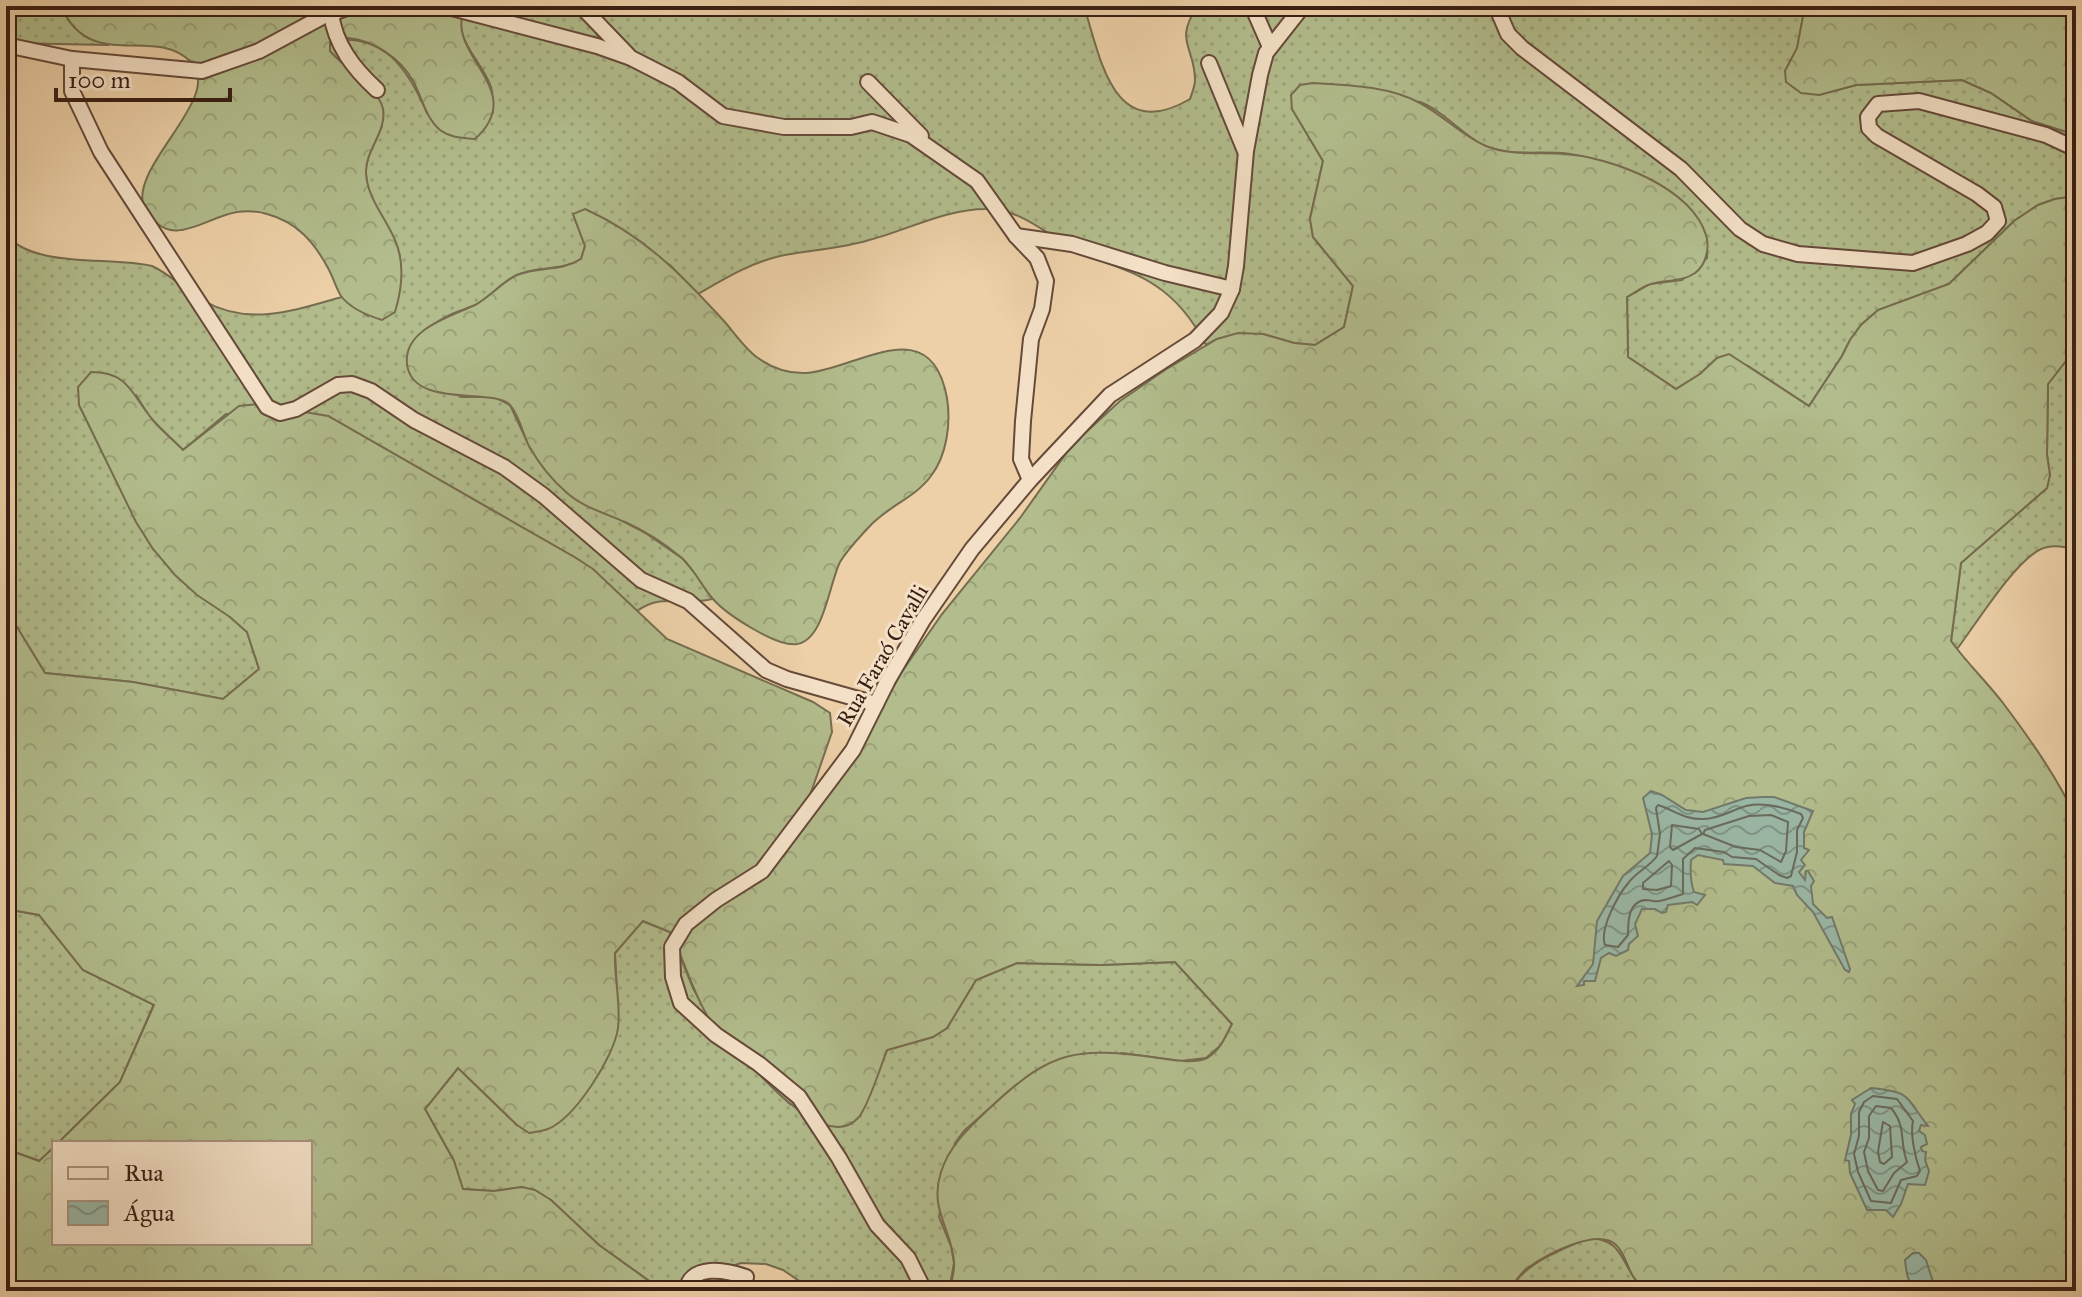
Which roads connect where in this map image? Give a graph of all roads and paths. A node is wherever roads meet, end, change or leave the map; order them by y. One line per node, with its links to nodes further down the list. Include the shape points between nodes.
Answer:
1 (352, 6): 7 (street)
2 (444, 6): 10 (street)
3 (581, 6): 10 (street)
4 (1252, 6): 9 (street)
5 (1303, 6): 9 (street, Rua Faraó Cavalli)
6 (1496, 6): 15 (street, via 1508,34 1522,48 1681,169 1740,229 1763,244 1798,254 1913,263 1967,244 1998,221 1994,207 1977,194 1877,136 1868,117 1878,104 1930,103 2046,135)
7 (331, 13): 11 (street, via 259,51 202,71); 14 (street, via 349,60)
8 (6, 45): 11 (street)
9 (1270, 47): 17 (street, Rua Faraó Cavalli)
10 (631, 58): 16 (street, via 678,82 723,116 784,127 872,122 911,135)
11 (72, 59): 21 (street, via 72,91 101,152 267,407 280,413 296,409 338,385 371,391 514,474 641,580 688,601 766,670)
12 (1209, 63): 17 (street)
13 (868, 82): 16 (street)
14 (377, 90)
15 (2076, 149)
16 (936, 151): 18 (street, via 977,181)
17 (1246, 151): 19 (street, Rua Faraó Cavalli)
18 (1016, 236): 19 (street, via 1072,244); 20 (street, via 1037,258 1046,281 1031,339 1024,407 1021,459)
19 (1232, 289): 20 (street, Rua Faraó Cavalli, via 1221,313 1195,340 1110,395)
20 (1030, 480): 21 (street, Rua Faraó Cavalli, via 972,549 923,620)
21 (876, 704): 24 (street, Rua Faraó Cavalli, via 853,750 762,871 686,924 672,947 673,977 681,1003 799,1097 877,1225 908,1258)
22 (746, 1277): 23 (street, via 698,1272)
23 (686, 1291)
24 (920, 1291)

